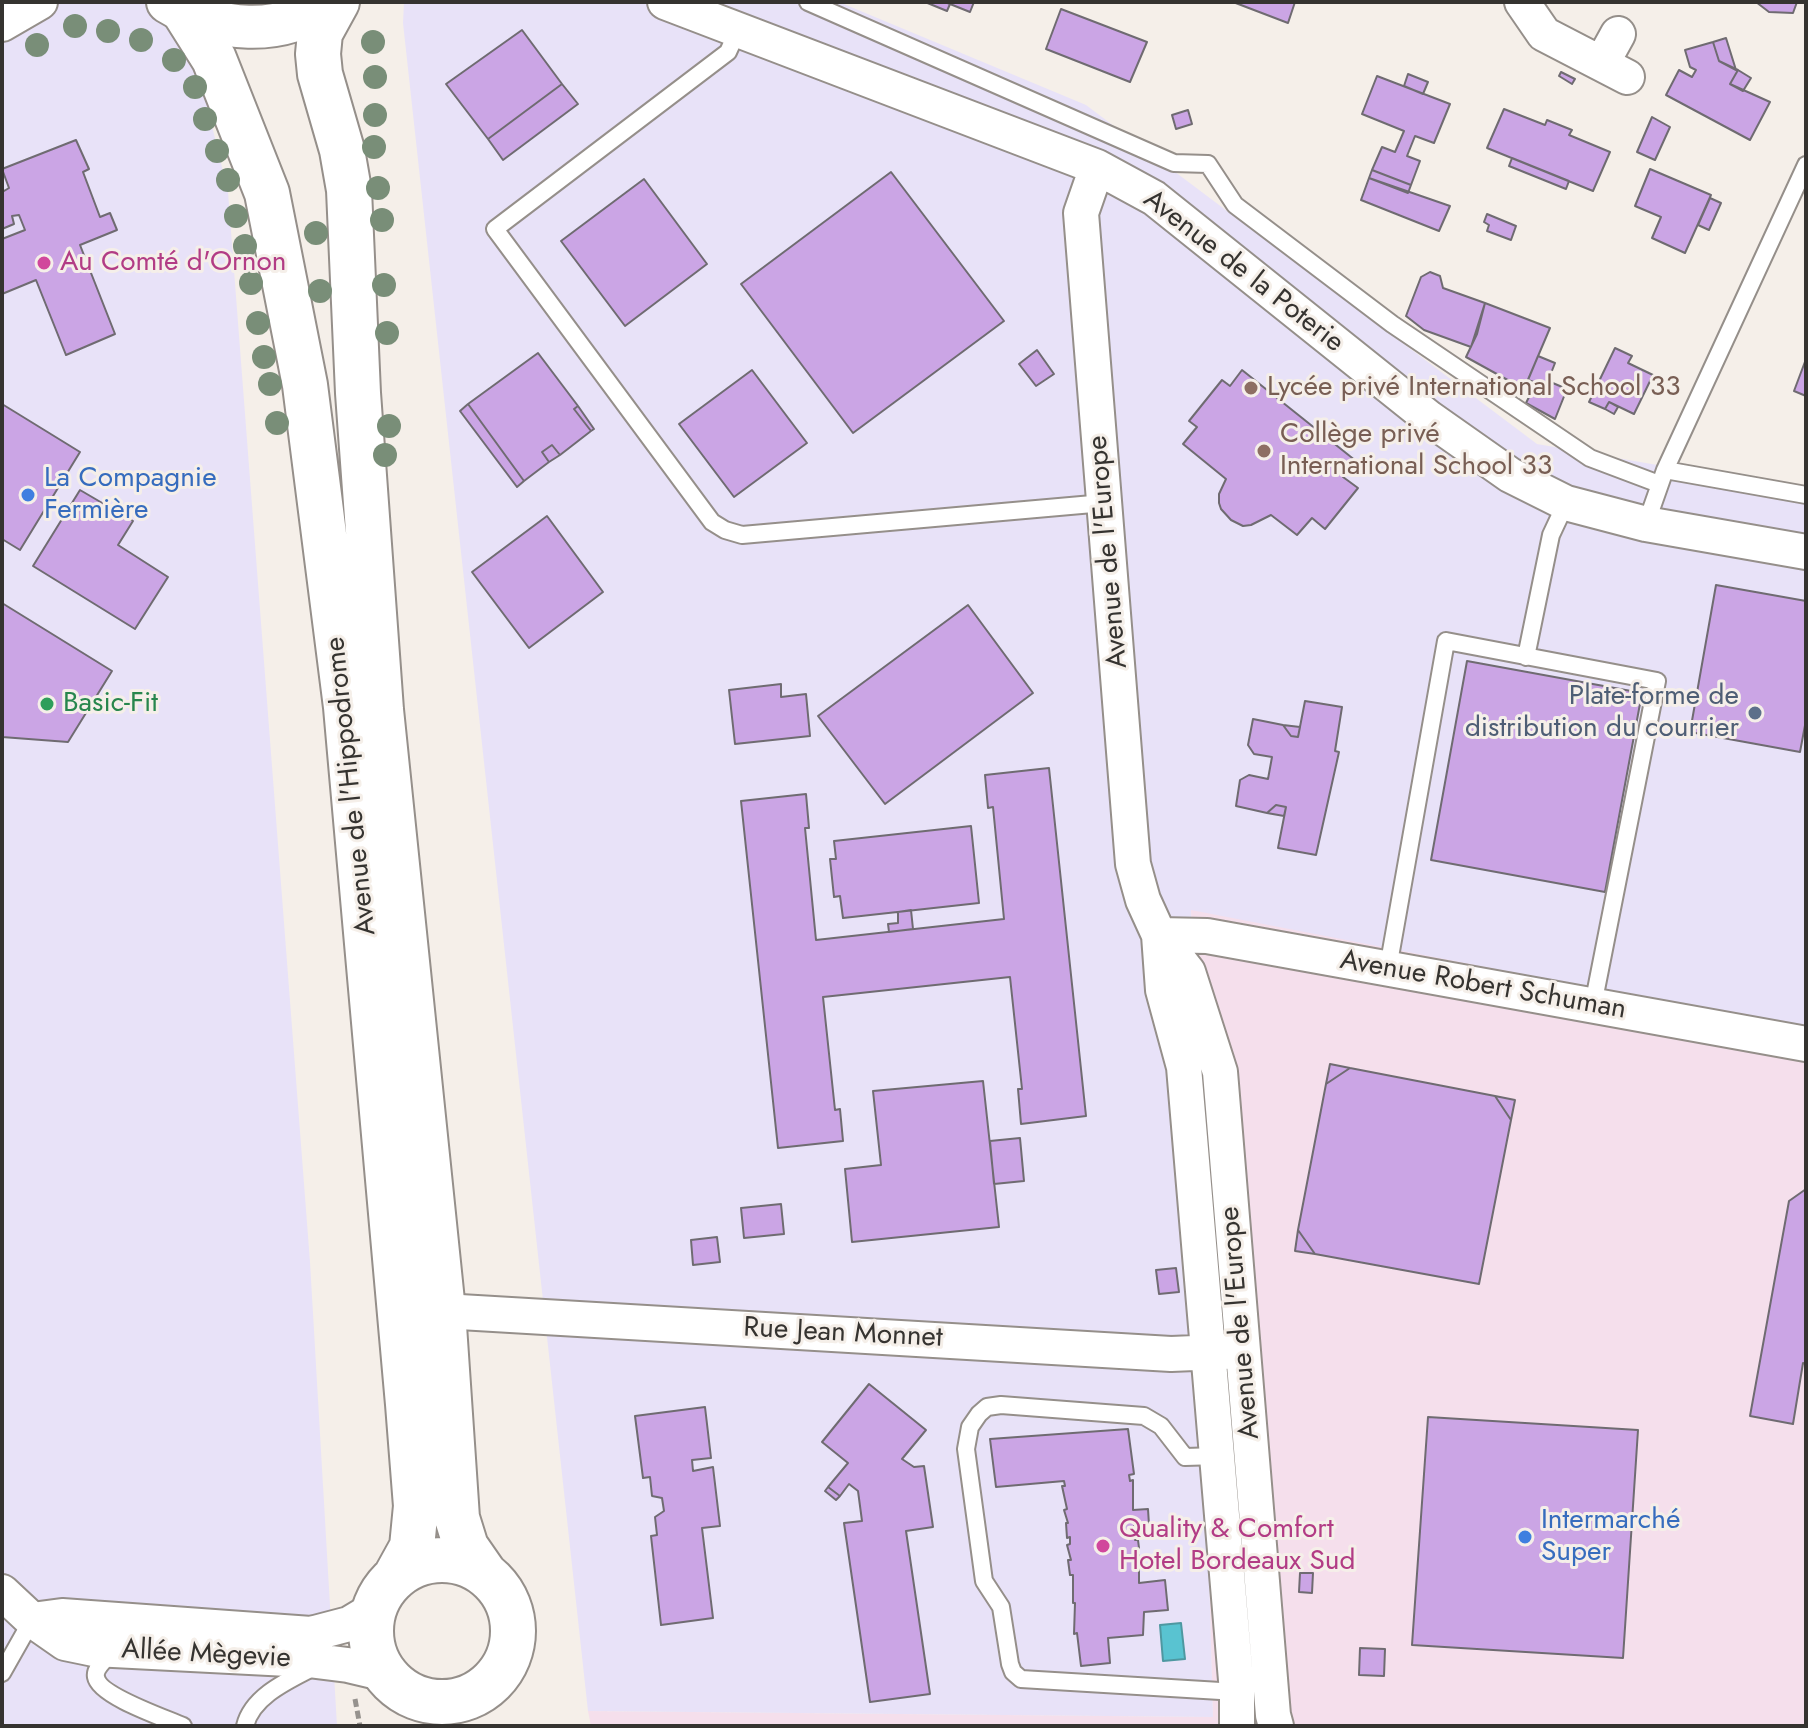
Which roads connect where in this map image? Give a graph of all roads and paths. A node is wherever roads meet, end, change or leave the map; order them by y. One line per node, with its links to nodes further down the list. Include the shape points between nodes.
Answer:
1 (40, 2): 8 (street)
2 (329, 2): 7 (street, via 295,20 239,27)
3 (337, 2): 24 (main road, Avenue de l'Hippodrome, via 320,33 318,54 349,190 381,710)
4 (665, 2): 9 (street, Avenue de la Poterie)
5 (808, 2): 13 (lane, via 1174,163 1208,164 1235,205 1392,324 1590,458)
6 (1522, 2): 10 (street, via 1544,34 1614,70)
7 (176, 7): 29 (main road, Avenue de l'Hippodrome, via 214,59 267,193 305,385 346,707 416,1506 412,1547)
8 (2, 24)
9 (738, 30): 12 (street, Avenue de la Poterie); 15 (lane, via 728,52 495,229 712,522 742,535)
10 (1618, 34)
11 (1806, 165): 13 (lane)
12 (1097, 167): 15 (street, Avenue de l'Europe, via 1081,213); 16 (street, Avenue de la Poterie, via 1154,198 1429,418 1510,475)
13 (1662, 477): 14 (lane); 17 (lane)
14 (1806, 495)
15 (1104, 503): 20 (street, Avenue de l'Europe, via 1133,864)
16 (1566, 503): 17 (street, Avenue de la Poterie); 19 (lane, via 1551,535)
17 (1646, 524): 18 (street, Avenue de la Poterie)
18 (1806, 552)
19 (1526, 657): 21 (lane, via 1446,641); 22 (lane, via 1657,681)
20 (1159, 935): 21 (street, Avenue Robert Schuman, via 1207,936); 25 (street, Avenue de l'Europe, via 1163,990 1184,1067)
21 (1388, 968): 22 (street, Avenue Robert Schuman)
22 (1593, 1005): 23 (street, Avenue Robert Schuman)
23 (1806, 1044)
24 (443, 1311): 25 (street, Rue Jean Monnet, via 1156,1353); 27 (main road, Avenue de l'Hippodrome, via 457,1518 466,1547)
25 (1226, 1352): 26 (street, Avenue de l'Europe); 41 (street, Avenue de l'Europe)
26 (1218, 1456): 35 (street, Avenue de l'Europe); 35 (lane, via 1185,1457 1161,1426 1144,1416 1001,1405 979,1414 966,1449 984,1581 1001,1607 1013,1672 1021,1679)
27 (484, 1573): 29 (main road, via 463,1563 416,1564); 34 (main road, via 508,1603 513,1622 510,1650)
28 (2, 1592): 30 (street, Allée Mègevie)
29 (385, 1592): 30 (street, Allée Mègevie, via 349,1624 311,1634 62,1616); 36 (main road, via 370,1628 372,1648)
30 (32, 1620): 31 (street, Allée Mègevie, via 65,1643); 33 (lane)
31 (114, 1650): 32 (street, Allée Mègevie); 37 (lane, via 96,1672 100,1686)
32 (325, 1662): 36 (street, Allée Mègevie, via 352,1665); 38 (lane, via 266,1695 247,1715)
33 (2, 1673)
34 (498, 1676): 36 (main road, via 480,1692 458,1701); 39 (main road)
35 (1237, 1692): 40 (street, Avenue de l'Europe)
36 (406, 1699)
37 (183, 1726)
38 (245, 1726)
39 (481, 1726)
40 (1237, 1726)
41 (1276, 1726)

